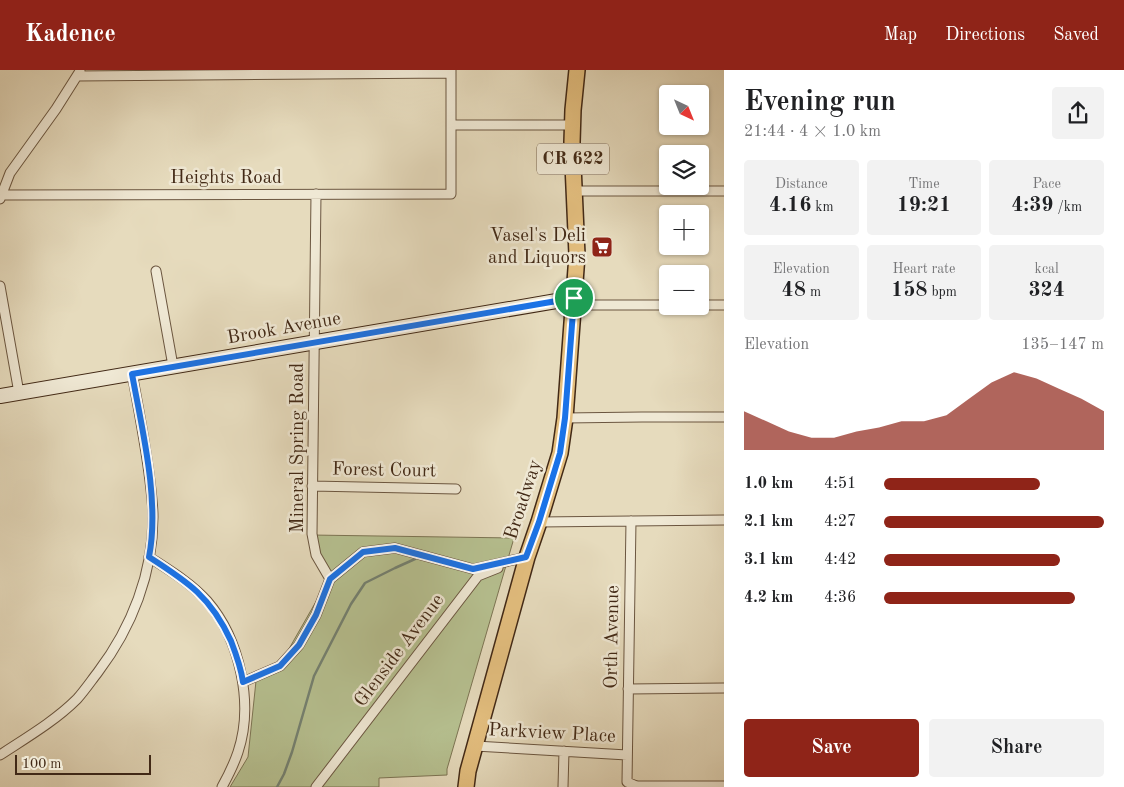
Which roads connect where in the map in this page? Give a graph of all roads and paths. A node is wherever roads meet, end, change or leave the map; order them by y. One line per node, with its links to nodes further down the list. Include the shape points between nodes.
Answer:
1 (577, 70): 5 (main road, CR 622)
2 (451, 72): 3 (street); 4 (street)
3 (78, 73): 9 (street, via 10,172)
4 (451, 125): 5 (street); 8 (street, Heights Road, via 451,194)
5 (573, 125): 6 (main road, CR 622)
6 (574, 191): 7 (street); 12 (main road, Broadway / CR 622)
7 (724, 191)
8 (316, 194): 9 (street, Heights Road); 16 (street, Mineral Spring Road)
9 (1, 197)
10 (156, 271): 17 (street)
11 (0, 286): 19 (street)
12 (574, 302): 13 (street); 16 (main road, Brook Avenue); 22 (main road, Broadway / CR 622)
13 (659, 305)
14 (709, 305): 15 (street)
15 (724, 305)
16 (314, 342): 17 (main road, Brook Avenue); 23 (street, Mineral Spring Road)
17 (173, 366): 18 (main road, Brook Avenue)
18 (132, 374): 19 (main road, Brook Avenue); 28 (street, via 149,469 153,516)
19 (20, 392): 20 (main road, Brook Avenue)
20 (0, 396)
21 (724, 417): 22 (street)
22 (565, 418): 27 (main road, Broadway / CR 622, via 560,453)
23 (312, 486): 24 (street, Forest Court); 30 (street, Mineral Spring Road, via 312,534 316,555)
24 (456, 489)
25 (724, 520): 26 (street)
26 (631, 521): 27 (street); 33 (street, Orth Avenue)
27 (539, 522): 29 (main road, Broadway / CR 622)
28 (149, 557): 31 (street, via 183,579 217,614 234,648); 36 (street, via 130,621 94,677 67,708)
29 (526, 557): 30 (street, via 473,569 395,548 363,552); 34 (main road, Broadway / CR 622); 40 (street, Glenside Avenue, via 478,576)
30 (330, 579): 31 (street, via 316,615 299,645 280,666)
31 (243, 682): 39 (street, via 245,720 242,736)
32 (724, 688): 33 (street)
33 (628, 689): 37 (street, Orth Avenue)
34 (475, 746): 35 (street, Parkview Place); 41 (main road, Broadway / CR 622)
35 (564, 751): 37 (street, Parkview Place); 42 (street)
36 (0, 755)
37 (627, 755): 38 (street, Orth Avenue, via 626,779 634,785)
38 (724, 786)
39 (222, 787)
40 (316, 787)
41 (466, 787)
42 (563, 787)

